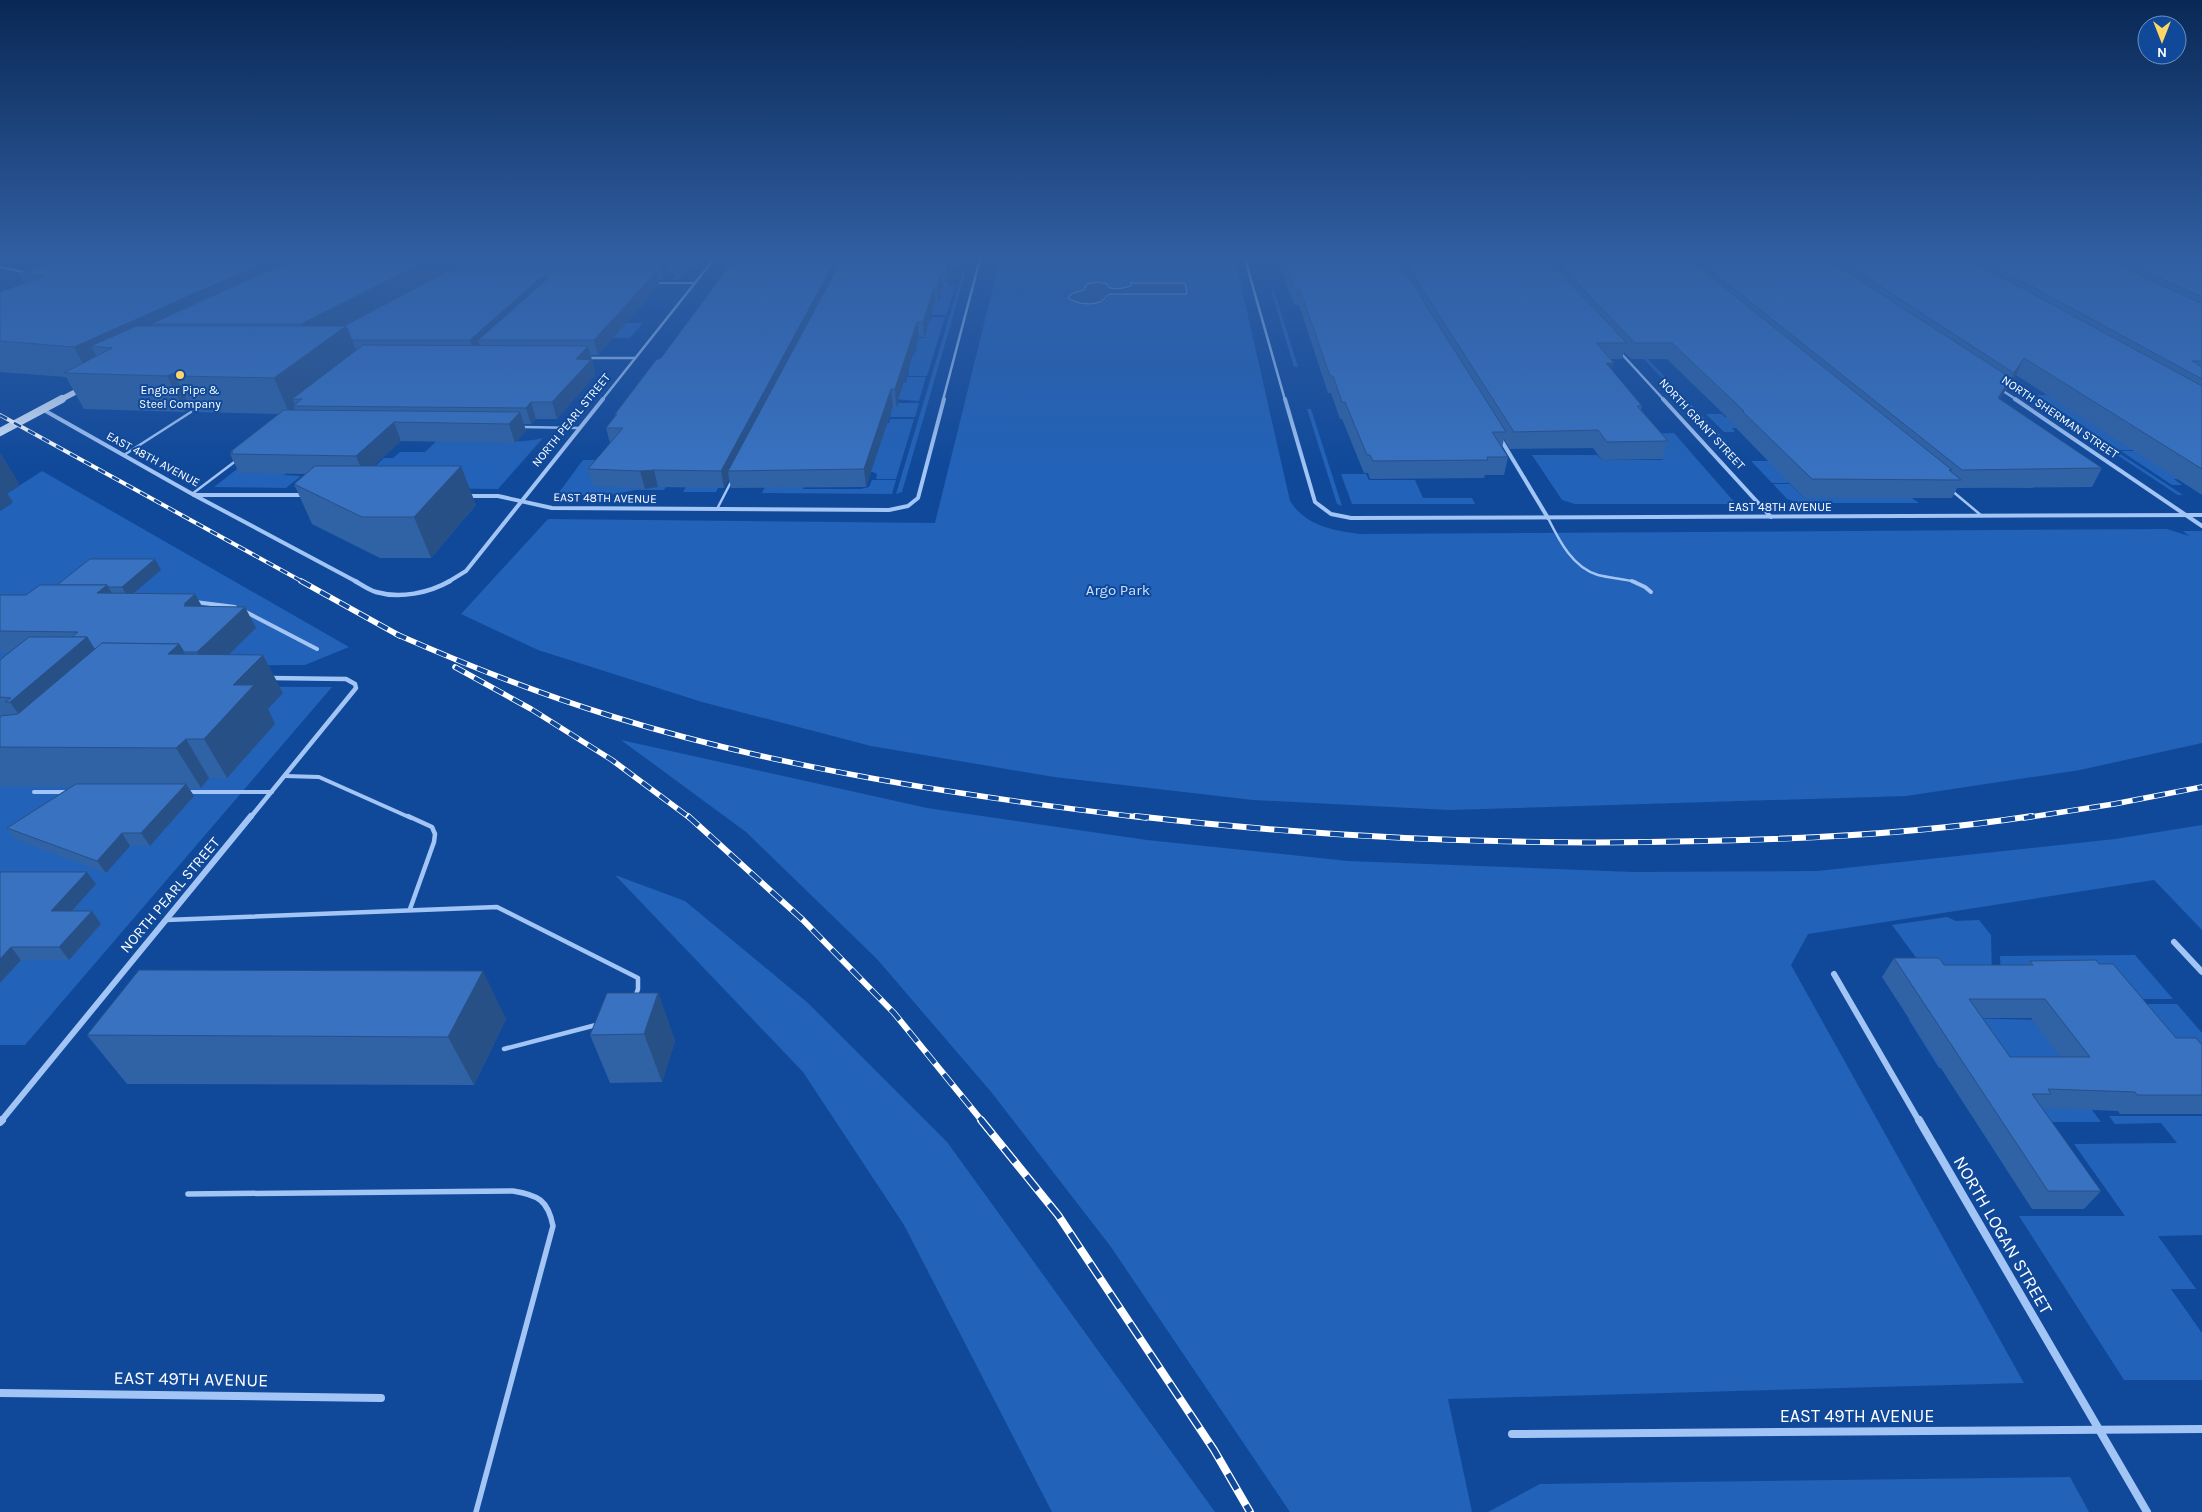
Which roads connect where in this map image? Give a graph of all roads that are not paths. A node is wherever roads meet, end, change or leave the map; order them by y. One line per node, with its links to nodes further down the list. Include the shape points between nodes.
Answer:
1 (657, 330): 6 (street, NORTH PEARL STREET)
2 (962, 330): 23 (street, EAST 48TH AVENUE, via 918,498 908,506 889,510)
3 (1265, 330): 28 (street, EAST 48TH AVENUE, via 1314,503 1326,512 1358,519)
4 (1614, 345): 27 (street, NORTH GRANT STREET)
5 (584, 358): 6 (street)
6 (635, 358): 12 (street, NORTH PEARL STREET)
7 (93, 384): 9 (main road)
8 (1996, 386): 24 (street, NORTH SHERMAN STREET)
9 (42, 409): 13 (main road); 15 (street, EAST 48TH AVENUE)
10 (191, 412): 15 (lane)
11 (516, 427): 12 (lane)
12 (579, 428): 22 (street, NORTH PEARL STREET)
13 (0, 432)
14 (1499, 436): 28 (street)
15 (124, 455): 19 (street, EAST 48TH AVENUE)
16 (237, 460): 19 (lane)
17 (735, 474): 23 (lane)
18 (1945, 485): 26 (lane)
19 (193, 494): 20 (street, EAST 48TH AVENUE); 22 (street, NORTH PEARL STREET, via 375,592 389,595 424,592 456,579)
20 (312, 495)
21 (459, 496): 22 (street, EAST 48TH AVENUE, via 498,496)
22 (520, 501): 23 (street, EAST 48TH AVENUE, via 552,508)
23 (717, 509)
24 (2186, 515): 25 (street, EAST 48TH AVENUE); 26 (street, EAST 48TH AVENUE); 29 (street, NORTH SHERMAN STREET)
25 (2202, 515)
26 (1982, 516): 27 (street, EAST 48TH AVENUE)
27 (1771, 517): 28 (street, EAST 48TH AVENUE)
28 (1548, 518): 30 (lane, via 1576,562 1590,572 1635,582)
29 (2202, 526)
30 (1651, 592)
31 (188, 602): 32 (lane)
32 (237, 608)
33 (245, 612): 34 (lane)
34 (317, 649)
35 (260, 678): 36 (street, NORTH PEARL STREET, via 346,679 355,684 354,693)
36 (285, 776): 40 (street, NORTH PEARL STREET); 41 (lane, via 320,777 432,827 436,834 434,842)
37 (34, 792): 38 (lane)
38 (74, 792)
39 (183, 792): 40 (lane)
40 (272, 792): 42 (street, NORTH PEARL STREET)
41 (410, 909): 42 (lane); 46 (lane, via 497,907 638,978)
42 (166, 920): 49 (street, NORTH PEARL STREET)
43 (2174, 942): 44 (street)
44 (2202, 972)
45 (1834, 974): 54 (street, NORTH LOGAN STREET)
46 (633, 1000)
47 (600, 1024): 48 (lane)
48 (504, 1049)
49 (0, 1122)
50 (188, 1194): 56 (lane, via 512,1191 529,1193 543,1200 551,1211 553,1226)
51 (0, 1393): 52 (street, EAST 49TH AVENUE)
52 (381, 1398)
53 (2202, 1429): 54 (street, EAST 49TH AVENUE)
54 (2099, 1430): 55 (street, EAST 49TH AVENUE); 57 (street, NORTH LOGAN STREET)
55 (1512, 1434)
56 (476, 1512)
57 (2147, 1512)

